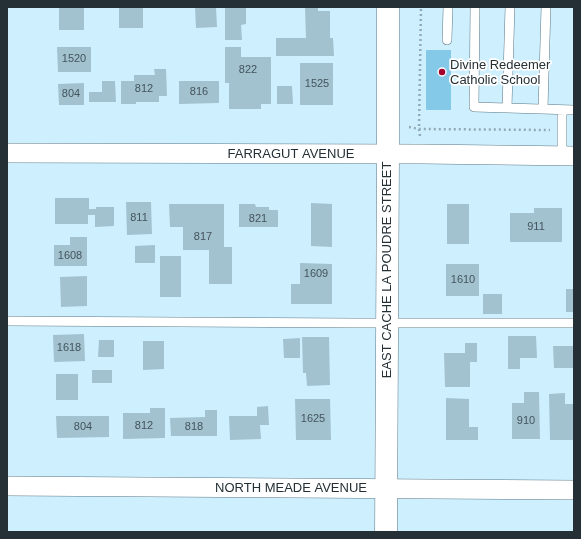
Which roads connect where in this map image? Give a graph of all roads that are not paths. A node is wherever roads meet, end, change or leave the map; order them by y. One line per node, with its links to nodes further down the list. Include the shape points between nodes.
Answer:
1 (388, 7): 12 (street, EAST CACHE LA POUDRE STREET)
2 (448, 7): 6 (lane)
3 (475, 7): 7 (lane, via 474,107)
4 (510, 7): 7 (lane)
5 (546, 7): 8 (lane)
6 (447, 40)
7 (507, 108): 8 (lane)
8 (543, 109): 9 (lane)
9 (562, 110): 10 (lane); 13 (lane, via 562,130)
10 (574, 110)
11 (7, 153): 12 (street, FARRAGUT AVENUE)
12 (388, 154): 13 (street, FARRAGUT AVENUE); 15 (street, EAST CACHE LA POUDRE STREET)
13 (568, 156)
14 (7, 321): 15 (lane)
15 (387, 323): 16 (lane); 18 (street, EAST CACHE LA POUDRE STREET)
16 (574, 323)
17 (7, 486): 18 (street, NORTH MEADE AVENUE)
18 (386, 488): 19 (street, NORTH MEADE AVENUE); 20 (street, EAST CACHE LA POUDRE STREET)
19 (574, 490)
20 (386, 532)

